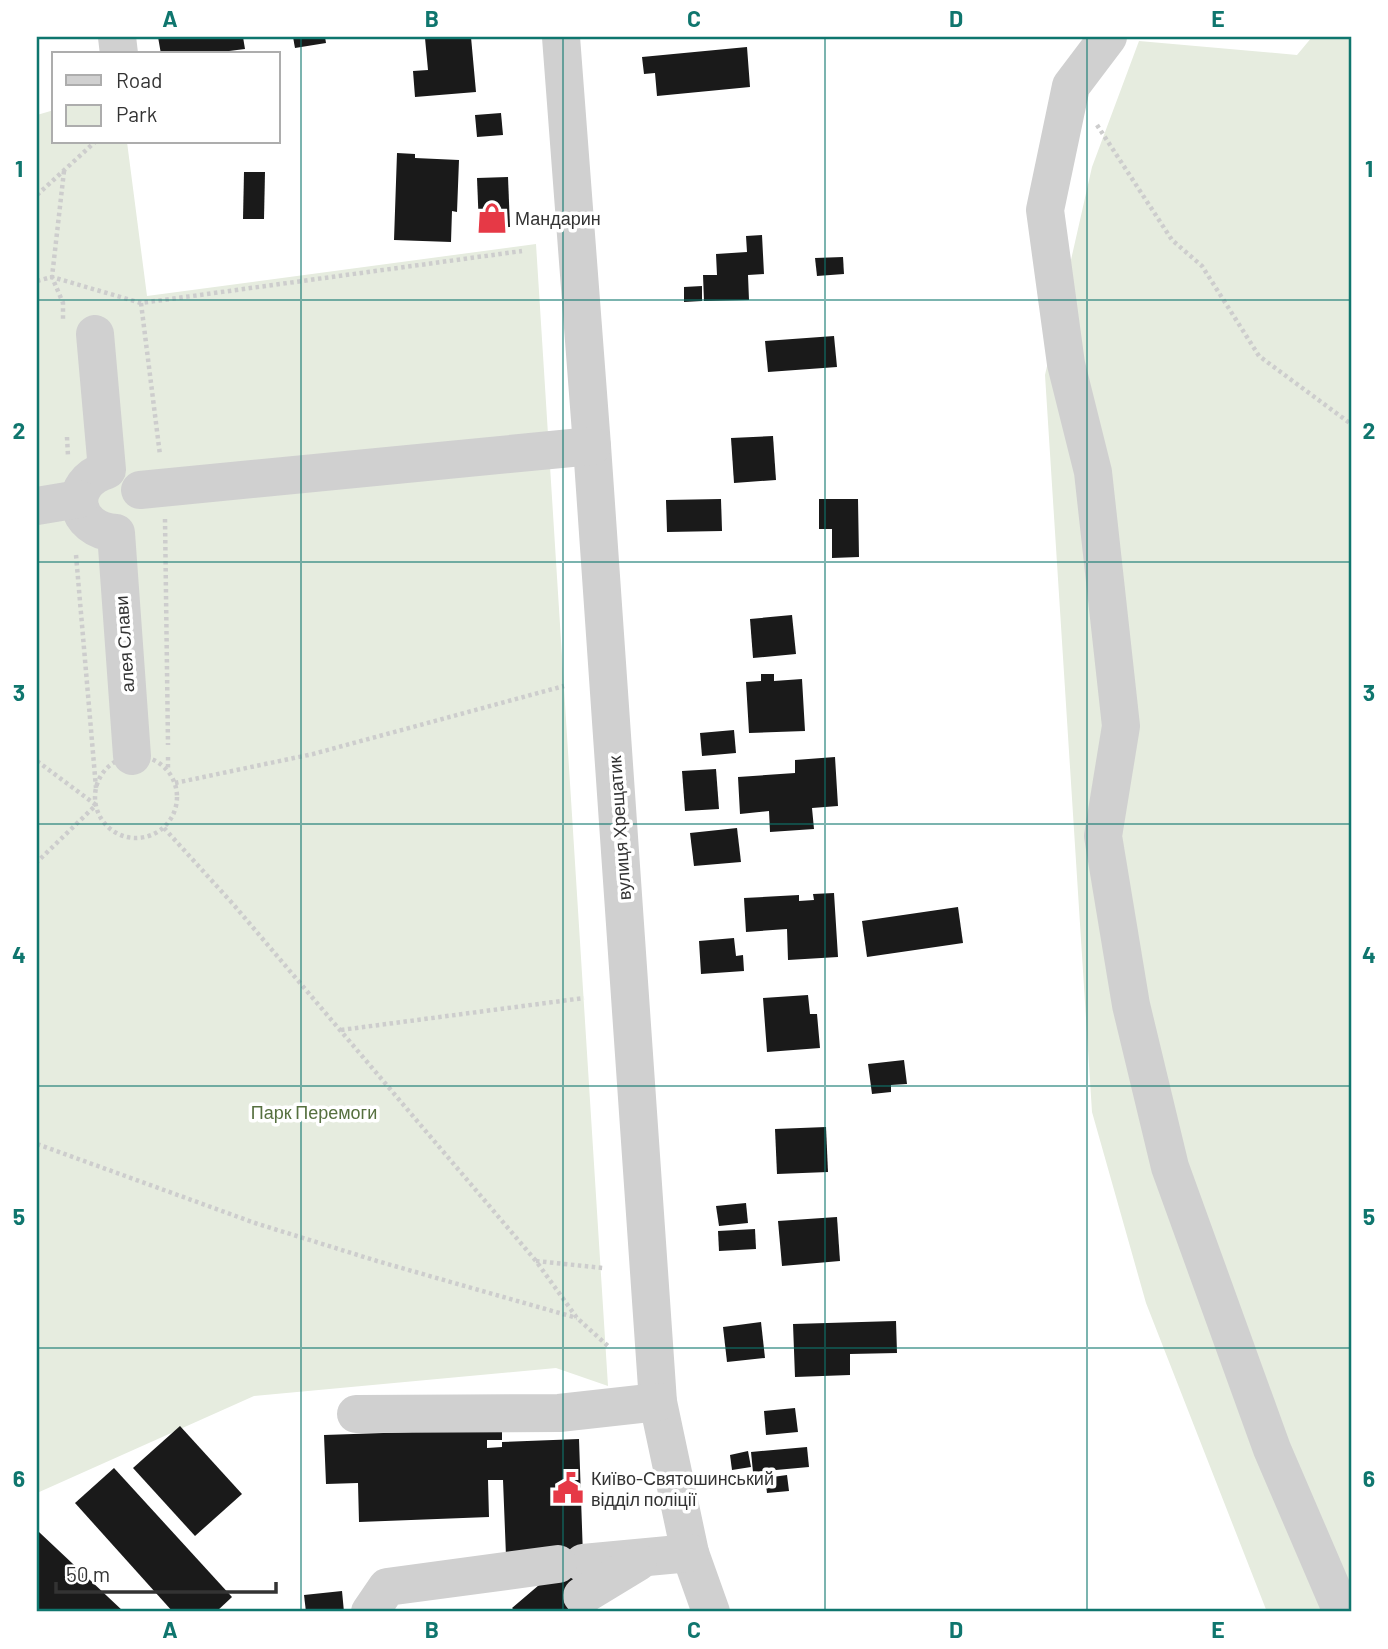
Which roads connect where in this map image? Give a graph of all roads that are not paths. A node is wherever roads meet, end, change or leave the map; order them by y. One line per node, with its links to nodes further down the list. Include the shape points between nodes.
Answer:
1 (561, 37): 4 (street, вулиця Хрещатик)
2 (1108, 37): 16 (street, via 1071,86 1045,210 1066,364 1093,472 1121,726 1103,836 1131,1005 1170,1167 1272,1449)
3 (95, 334): 5 (street)
4 (593, 446): 6 (street); 11 (street, вулиця Хрещатик)
5 (107, 470): 6 (street, via 121,471); 7 (street, via 88,480)
6 (152, 489): 9 (street, via 139,517)
7 (79, 499): 8 (street); 9 (street, via 80,510 92,527)
8 (37, 506)
9 (116, 533): 10 (street, алея Слави)
10 (132, 756)
11 (658, 1402): 12 (street, via 559,1413); 13 (street, вулиця Хрещатик)
12 (356, 1414)
13 (691, 1553): 14 (street, via 574,1575 387,1587); 15 (street, вулиця Хрещатик)
14 (370, 1612)
15 (711, 1612)
16 (1342, 1612)

